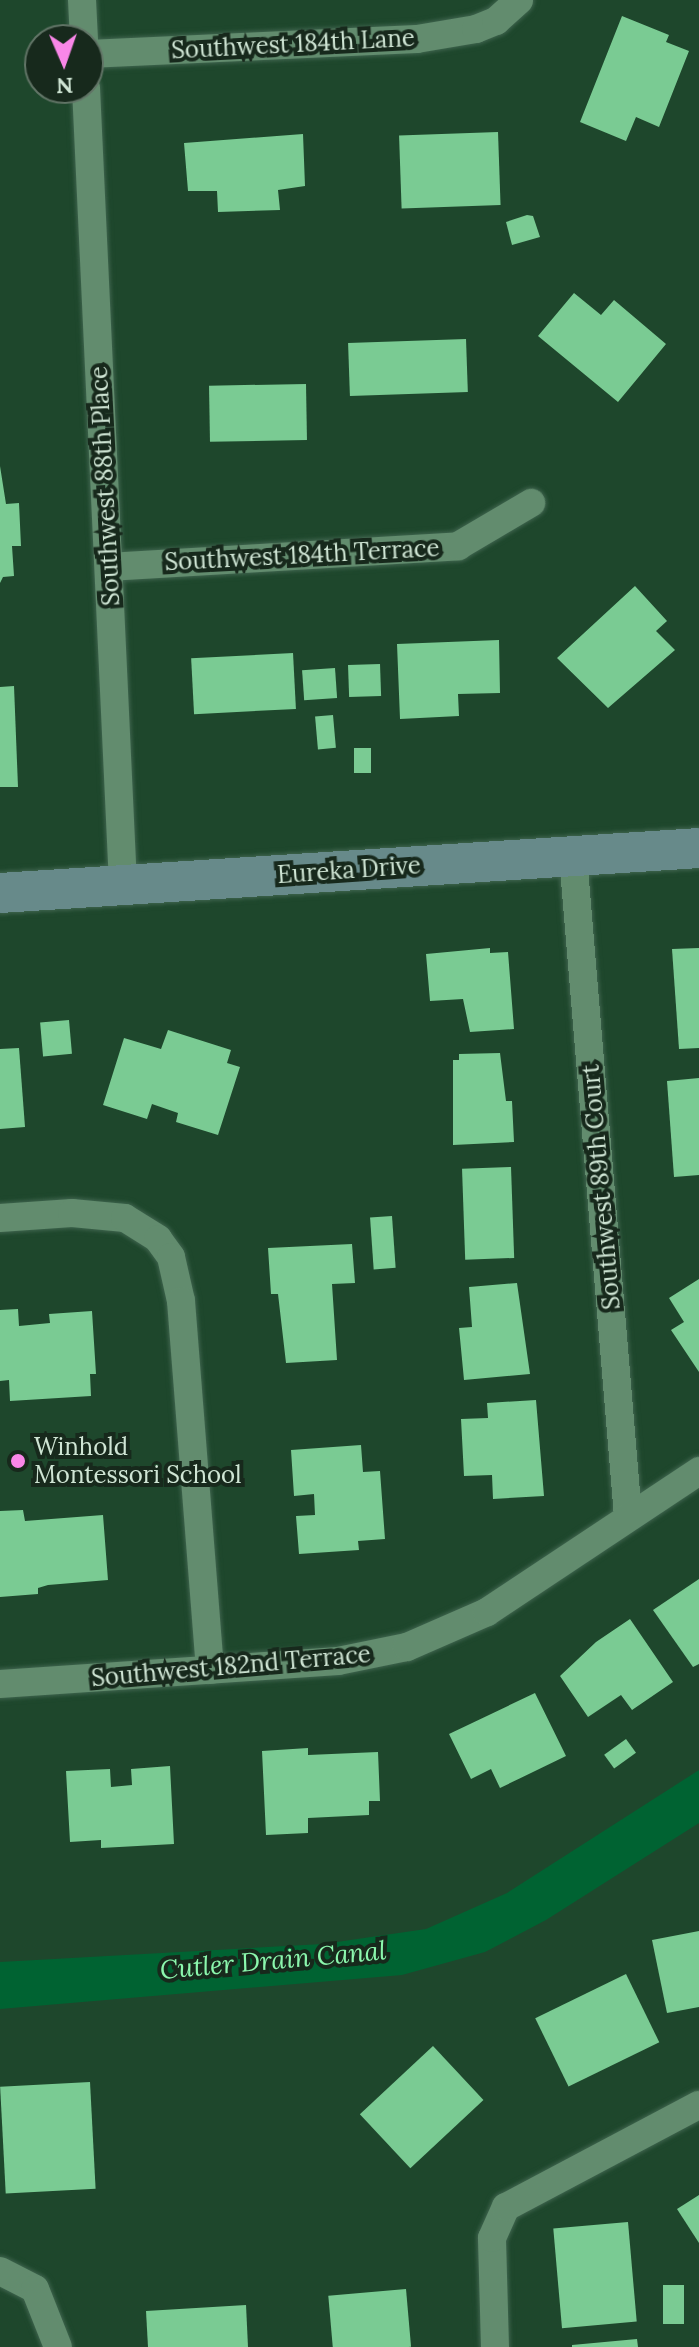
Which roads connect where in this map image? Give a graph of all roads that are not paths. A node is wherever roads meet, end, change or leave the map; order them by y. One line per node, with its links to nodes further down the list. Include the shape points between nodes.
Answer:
1 (82, 0): 3 (street)
2 (519, 0): 4 (street, Southwest 184th Lane, via 496,21 417,39)
3 (83, 24)
4 (104, 53)
5 (87, 104): 7 (street, Southwest 88th Place)
6 (531, 503): 7 (street, Southwest 184th Terrace, via 458,546)
7 (109, 567): 10 (street, Southwest 88th Place)
8 (699, 848): 9 (main road, Eureka Drive)
9 (573, 856): 10 (main road, Eureka Drive); 14 (street, Southwest 89th Court)
10 (123, 885): 11 (main road, Eureka Drive)
11 (0, 893)
12 (0, 1218): 15 (street, via 101,1214 141,1226 171,1257 178,1280)
13 (699, 1471): 14 (street, Southwest 182nd Terrace)
14 (628, 1517): 15 (street, Southwest 182nd Terrace, via 487,1612 444,1634 374,1656)
15 (210, 1670): 16 (street, Southwest 182nd Terrace)
16 (0, 1684)
17 (699, 2105): 20 (street, via 506,2207 492,2238)
18 (0, 2271): 19 (street, via 35,2289)
19 (58, 2347)
20 (495, 2347)

